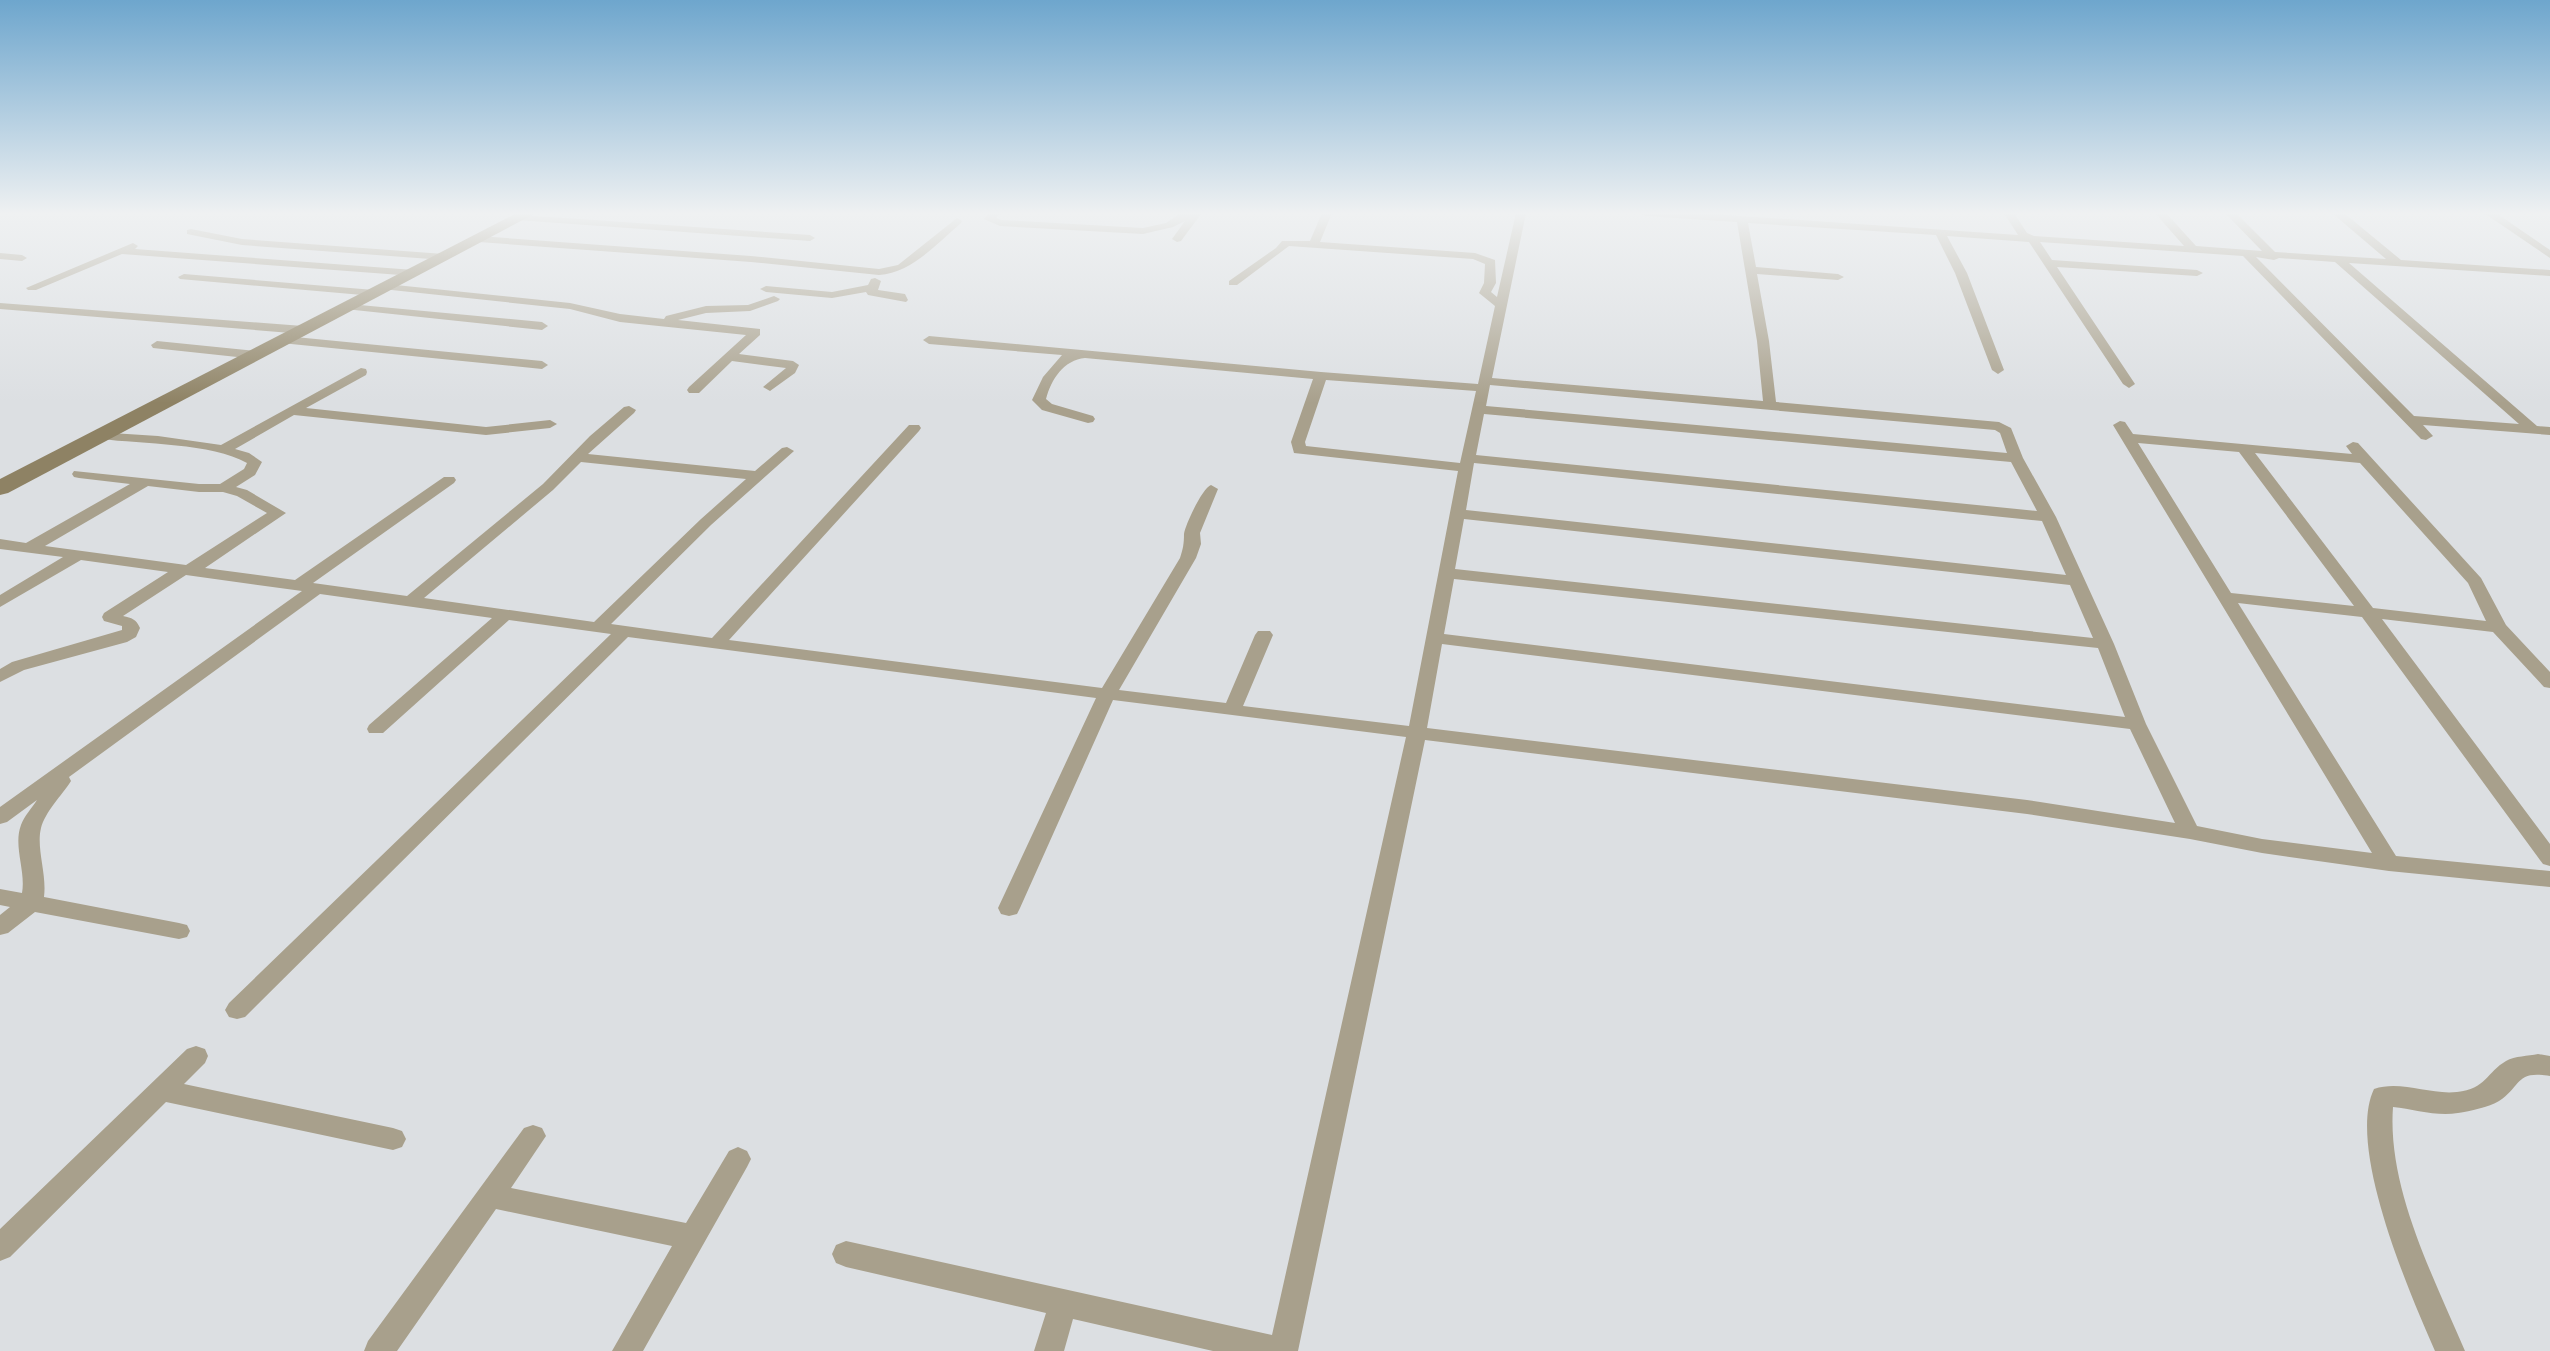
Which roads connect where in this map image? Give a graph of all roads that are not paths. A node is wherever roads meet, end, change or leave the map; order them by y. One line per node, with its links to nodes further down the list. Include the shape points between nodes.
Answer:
1 (61, 276): 17 (street)
2 (408, 276): 20 (main road)
3 (783, 276): 19 (street)
4 (877, 276): 18 (street)
5 (1243, 276): 16 (street)
6 (1489, 276): 23 (street, via 1485,295)
7 (1506, 276): 23 (street)
8 (1751, 276): 44 (street)
9 (1826, 276): 15 (street)
10 (1962, 276): 37 (street)
11 (2057, 276): 40 (street)
12 (2269, 276): 49 (street)
13 (2357, 276): 52 (street)
14 (184, 277): 20 (street)
15 (1838, 277)
16 (1233, 283)
17 (32, 288)
18 (872, 288): 19 (street, via 832,295); 22 (street, via 872,292 901,296)
19 (766, 289): 26 (street)
20 (380, 290): 25 (main road); 27 (street, via 570,306)
21 (774, 299): 26 (street)
22 (902, 300)
23 (1500, 304): 41 (street)
24 (0, 306): 29 (street)
25 (349, 306): 28 (street); 29 (main road)
26 (742, 309): 27 (street, via 706,310)
27 (660, 323): 35 (street, via 756,332)
28 (542, 326)
29 (303, 330): 30 (main road)
30 (284, 340): 33 (main road); 36 (street)
31 (929, 340): 34 (street)
32 (157, 345): 33 (street)
33 (256, 354): 54 (main road)
34 (1085, 354): 39 (street); 48 (street, via 1065,358 1040,400 1047,407)
35 (730, 357): 42 (street, via 793,365); 43 (street)
36 (543, 365)
37 (1998, 370)
38 (361, 372): 47 (street)
39 (1321, 376): 41 (street); 63 (street, via 1298,442 1299,450)
40 (2129, 384)
41 (1485, 385): 44 (street); 45 (street)
42 (770, 387)
43 (694, 390)
44 (1770, 405): 61 (street, via 2000,426 2006,431)
45 (1479, 409): 61 (street); 63 (street)
46 (629, 410): 60 (street)
47 (292, 411): 50 (street, via 486,431); 58 (street)
48 (1088, 419)
49 (2410, 420): 52 (street); 55 (street)
50 (550, 424)
51 (914, 428): 91 (street)
52 (2532, 429): 53 (street)
53 (2550, 431)
54 (101, 435): 58 (street); 68 (main road)
55 (2426, 436)
56 (2353, 446): 62 (street)
57 (2244, 449): 62 (street); 81 (street, via 2124,432); 84 (street)
58 (223, 450): 69 (street, via 245,455 255,462 249,472)
59 (787, 451): 65 (street)
60 (577, 458): 65 (street); 82 (street, via 548,487)
61 (2016, 458): 72 (street)
62 (2365, 459): 87 (street, via 2475,581)
63 (1467, 463): 71 (street); 72 (street)
64 (79, 474): 67 (street)
65 (759, 476): 86 (street)
66 (449, 480): 79 (street)
67 (145, 482): 69 (street); 74 (street)
68 (0, 488)
69 (222, 488): 76 (street, via 242,493 278,513)
70 (1211, 489): 95 (street, via 1192,533 1188,558)
71 (1458, 514): 77 (street); 78 (street)
72 (2048, 517): 78 (street)
73 (0, 544): 74 (street)
74 (29, 548): 75 (street)
75 (78, 555): 76 (street); 83 (street)
76 (187, 570): 79 (street); 93 (street, via 110,617 129,623 130,633 122,638 18,666)
77 (1446, 573): 90 (street); 92 (street)
78 (2076, 581): 92 (street)
79 (298, 586): 80 (street)
80 (317, 588): 82 (street); 100 (street)
81 (2224, 597): 84 (street); 104 (street)
82 (411, 601): 85 (street)
83 (0, 602)
84 (2367, 611): 87 (street); 103 (street)
85 (506, 614): 86 (street); 98 (street)
86 (598, 627): 88 (street)
87 (2498, 627): 94 (street)
88 (625, 630): 91 (street); 111 (street)
89 (1263, 635): 96 (street)
90 (1433, 638): 97 (street); 99 (street)
91 (716, 644): 95 (street)
92 (2105, 644): 97 (street)
93 (0, 677)
94 (2550, 683)
95 (1107, 694): 96 (street); 108 (street)
96 (1232, 710): 99 (street)
97 (2137, 724): 102 (street)
98 (375, 729)
99 (1417, 732): 102 (street, via 2027,807); 127 (street)
100 (88, 754): 101 (street); 107 (street, via 61,780 31,824 35,883)
101 (0, 817)
102 (2190, 832): 104 (street)
103 (2550, 859)
104 (2389, 863): 105 (street)
105 (2550, 879)
106 (0, 897): 107 (street)
107 (32, 902): 109 (street); 110 (street)
108 (1010, 908)
109 (0, 927)
110 (179, 931)
111 (237, 1011)
112 (196, 1056): 114 (street)
113 (2550, 1066): 128 (street, via 2514,1069 2490,1093 2457,1103 2394,1096 2383,1098 2379,1105 2383,1157 2395,1210 2427,1301)
114 (161, 1090): 116 (street); 120 (street)
115 (533, 1136): 118 (street)
116 (393, 1139)
117 (738, 1159): 119 (street)
118 (490, 1196): 119 (street); 123 (street)
119 (692, 1237): 124 (street)
120 (0, 1248)
121 (846, 1254): 122 (street)
122 (1064, 1302): 125 (street); 126 (street)
123 (379, 1351)
124 (627, 1351)
125 (1049, 1351)
126 (1278, 1351)
127 (1283, 1351)
128 (2450, 1351)

